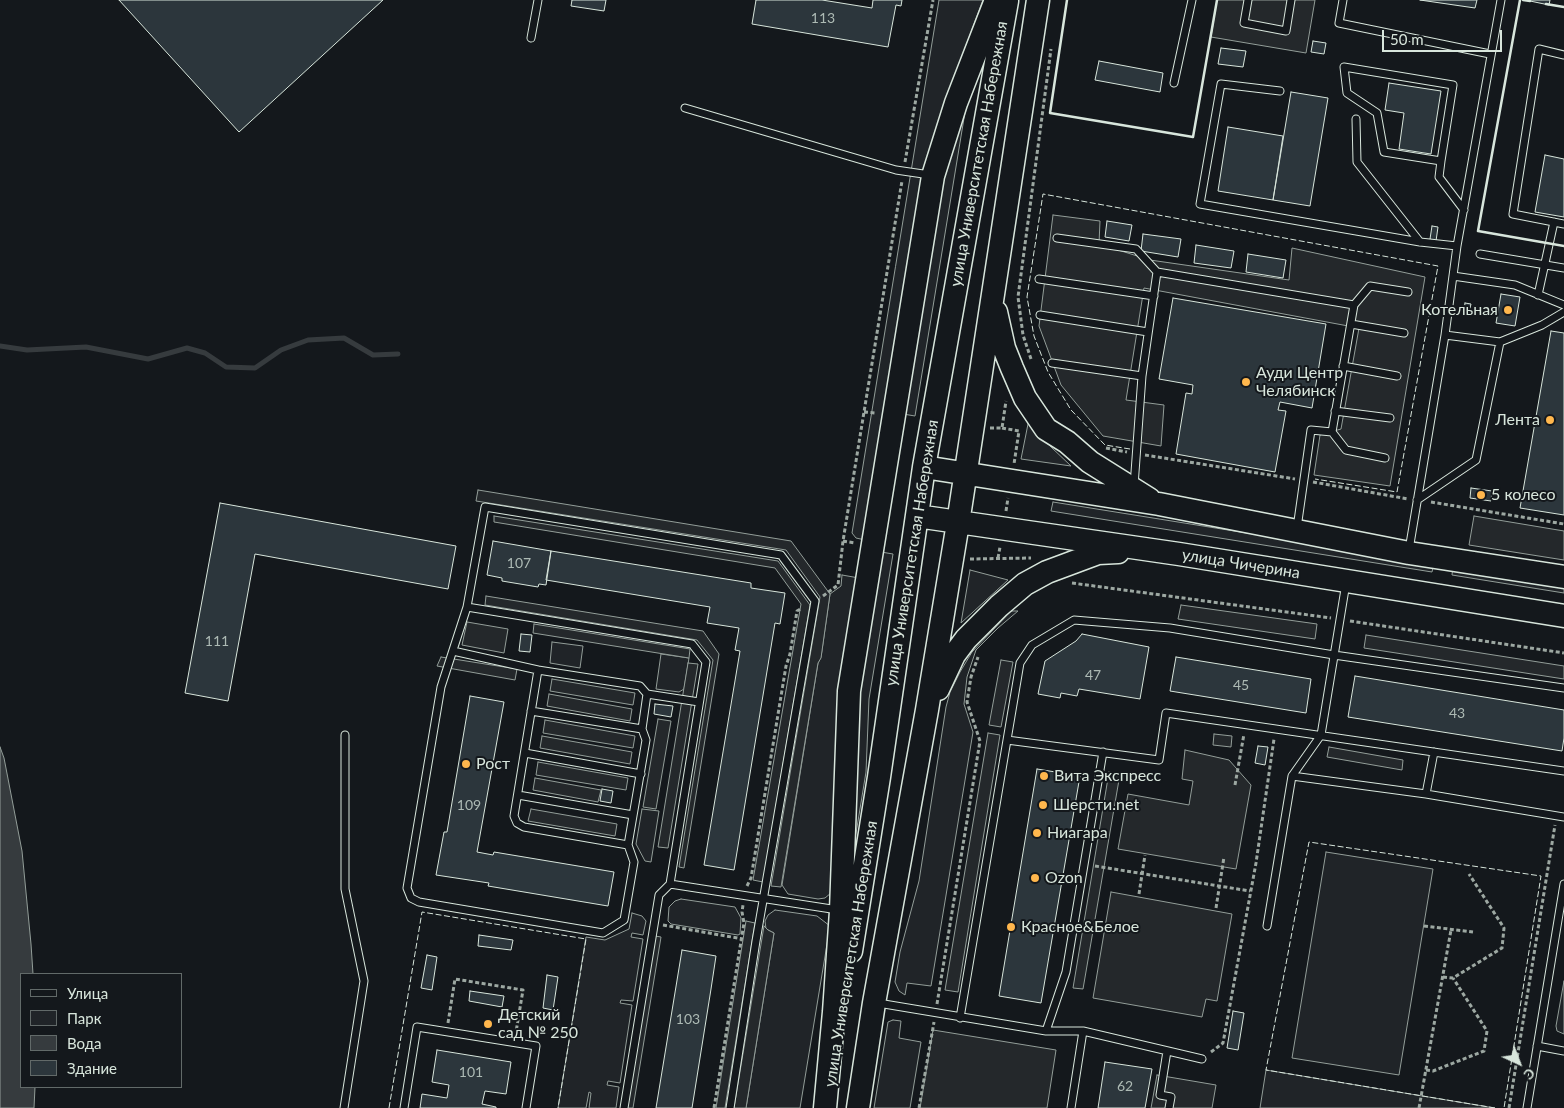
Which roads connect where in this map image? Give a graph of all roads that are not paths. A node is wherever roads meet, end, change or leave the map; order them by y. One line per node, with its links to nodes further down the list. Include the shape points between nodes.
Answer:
1 (538, 0): 10 (lane)
2 (996, 0): 18 (main road, via 956,103)
3 (1007, 0): 52 (main road, улица Университетская Набережная)
4 (1038, 0): 34 (main road, улица Университетская Набережная)
5 (1192, 0): 13 (lane)
6 (1248, 0): 7 (lane, via 1244,23 1286,32)
7 (1291, 0)
8 (1343, 0): 11 (lane, via 1339,23)
9 (1501, 0): 11 (lane)
10 (531, 38)
11 (1490, 54): 19 (lane)
12 (1564, 54): 20 (lane, via 1539,49 1513,214)
13 (1174, 83)
14 (1280, 91): 23 (lane, via 1221,84 1200,204)
15 (684, 108): 18 (lane, via 904,171)
16 (1356, 119): 23 (lane, via 1357,162)
17 (1441, 161): 17 (lane, via 1384,152 1377,113 1347,92 1344,67 1453,84); 19 (lane, via 1439,177)
18 (933, 176): 92 (main road, via 849,691)
19 (1464, 210): 24 (lane)
20 (1554, 222): 21 (lane); 26 (lane)
21 (1564, 224)
22 (1057, 238): 28 (lane, via 1136,249)
23 (1420, 242): 24 (lane)
24 (1457, 246): 29 (lane)
25 (1480, 254): 26 (lane)
26 (1545, 265): 27 (lane); 32 (lane)
27 (1564, 268)
28 (1157, 272): 33 (lane); 35 (lane)
29 (1453, 276): 32 (lane, via 1515,285); 42 (lane)
30 (1039, 279): 33 (lane)
31 (1408, 292): 35 (lane, via 1370,286)
32 (1538, 295): 36 (lane)
33 (1154, 296): 40 (lane)
34 (993, 301): 53 (main road, улица Университетская Набережная); 54 (main road, via 1012,368 1025,398 1046,429)
35 (1354, 305): 39 (lane)
36 (1564, 305)
37 (1564, 312): 43 (lane)
38 (1040, 315): 40 (lane)
39 (1351, 324): 41 (lane); 45 (lane)
40 (1148, 332): 46 (lane)
41 (1404, 333)
42 (1444, 336): 43 (lane); 55 (lane)
43 (1500, 342): 55 (lane, via 1476,460)
44 (1052, 363): 46 (lane)
45 (1343, 366): 47 (lane); 48 (lane)
46 (1142, 376): 54 (lane)
47 (1397, 376)
48 (1336, 411): 49 (lane); 50 (lane)
49 (1390, 418)
50 (1332, 432): 51 (lane, via 1346,450); 59 (lane, via 1311,430)
51 (1385, 458)
52 (924, 467): 53 (main road); 57 (main road, улица Университетская Набережная)
53 (966, 474): 56 (main road); 58 (main road, улица Университетская Набережная)
54 (1133, 489): 56 (main road)
55 (1417, 500): 61 (lane)
56 (1159, 504): 59 (main road)
57 (917, 516): 58 (main road, улица Чичерина); 107 (main road, улица Университетская Набережная, via 879,777)
58 (958, 523): 60 (main road, улица Чичерина); 72 (main road, улица Университетская Набережная)
59 (1296, 531): 61 (main road)
60 (1156, 551): 63 (main road, улица Чичерина); 72 (main road, via 1098,553 1048,572 1018,590 966,639 954,655)
61 (1409, 553): 62 (main road)
62 (1564, 577)
63 (1346, 580): 65 (main road, улица Чичерина); 67 (lane)
64 (467, 607): 66 (lane); 71 (lane, via 692,644 706,662); 91 (lane, via 485,507 781,555 815,601)
65 (1564, 616)
66 (452, 652): 68 (lane); 88 (lane, via 441,687 407,888 410,898 602,933 624,920 634,862)
67 (1334, 655): 69 (lane); 76 (lane); 77 (lane, via 1170,628 1074,620 1032,645 1020,663)
68 (538, 670): 70 (lane, via 640,686); 73 (lane)
69 (1564, 688)
70 (647, 694): 71 (lane); 74 (lane)
71 (699, 702): 89 (lane)
72 (928, 710): 94 (main road, улица Университетская Набережная)
73 (531, 711): 74 (lane); 80 (lane)
74 (642, 729): 82 (lane, via 646,740)
75 (345, 735): 102 (lane, via 345,889 364,982)
76 (1320, 736): 78 (lane, via 1166,713 1159,760); 79 (lane); 83 (lane)
77 (1007, 740): 78 (lane); 95 (lane)
78 (1103, 752): 96 (lane, via 1066,972)
79 (1434, 752): 81 (lane); 84 (lane)
80 (525, 753): 82 (lane); 85 (lane)
81 (1564, 771)
82 (640, 774): 86 (lane)
83 (1292, 776): 84 (lane); 93 (lane)
84 (1426, 794): 87 (lane)
85 (518, 795): 86 (lane); 88 (lane, via 514,816 524,827)
86 (633, 814): 88 (lane)
87 (1560, 817)
88 (628, 845)
89 (670, 884): 91 (lane); 105 (lane, via 659,896)
90 (1564, 884): 98 (lane)
91 (764, 900): 92 (lane); 106 (lane)
92 (841, 911): 107 (main road)
93 (1266, 926)
94 (874, 1003): 95 (lane); 108 (main road, улица Университетская Набережная)
95 (960, 1018): 96 (lane)
96 (1046, 1030): 97 (lane)
97 (1083, 1031): 99 (lane); 109 (lane)
98 (1537, 1046): 100 (lane); 111 (lane)
99 (1167, 1051): 101 (lane); 110 (lane, via 1160,1095 1171,1098)
100 (1564, 1051)
101 (1202, 1059)
102 (344, 1108)
103 (404, 1108): 104 (lane, via 417,1028 536,1046)
104 (526, 1108)
105 (624, 1108)
106 (730, 1108)
107 (825, 1108)
108 (858, 1108)
109 (1071, 1108)
110 (1169, 1108)
111 (1527, 1108)

